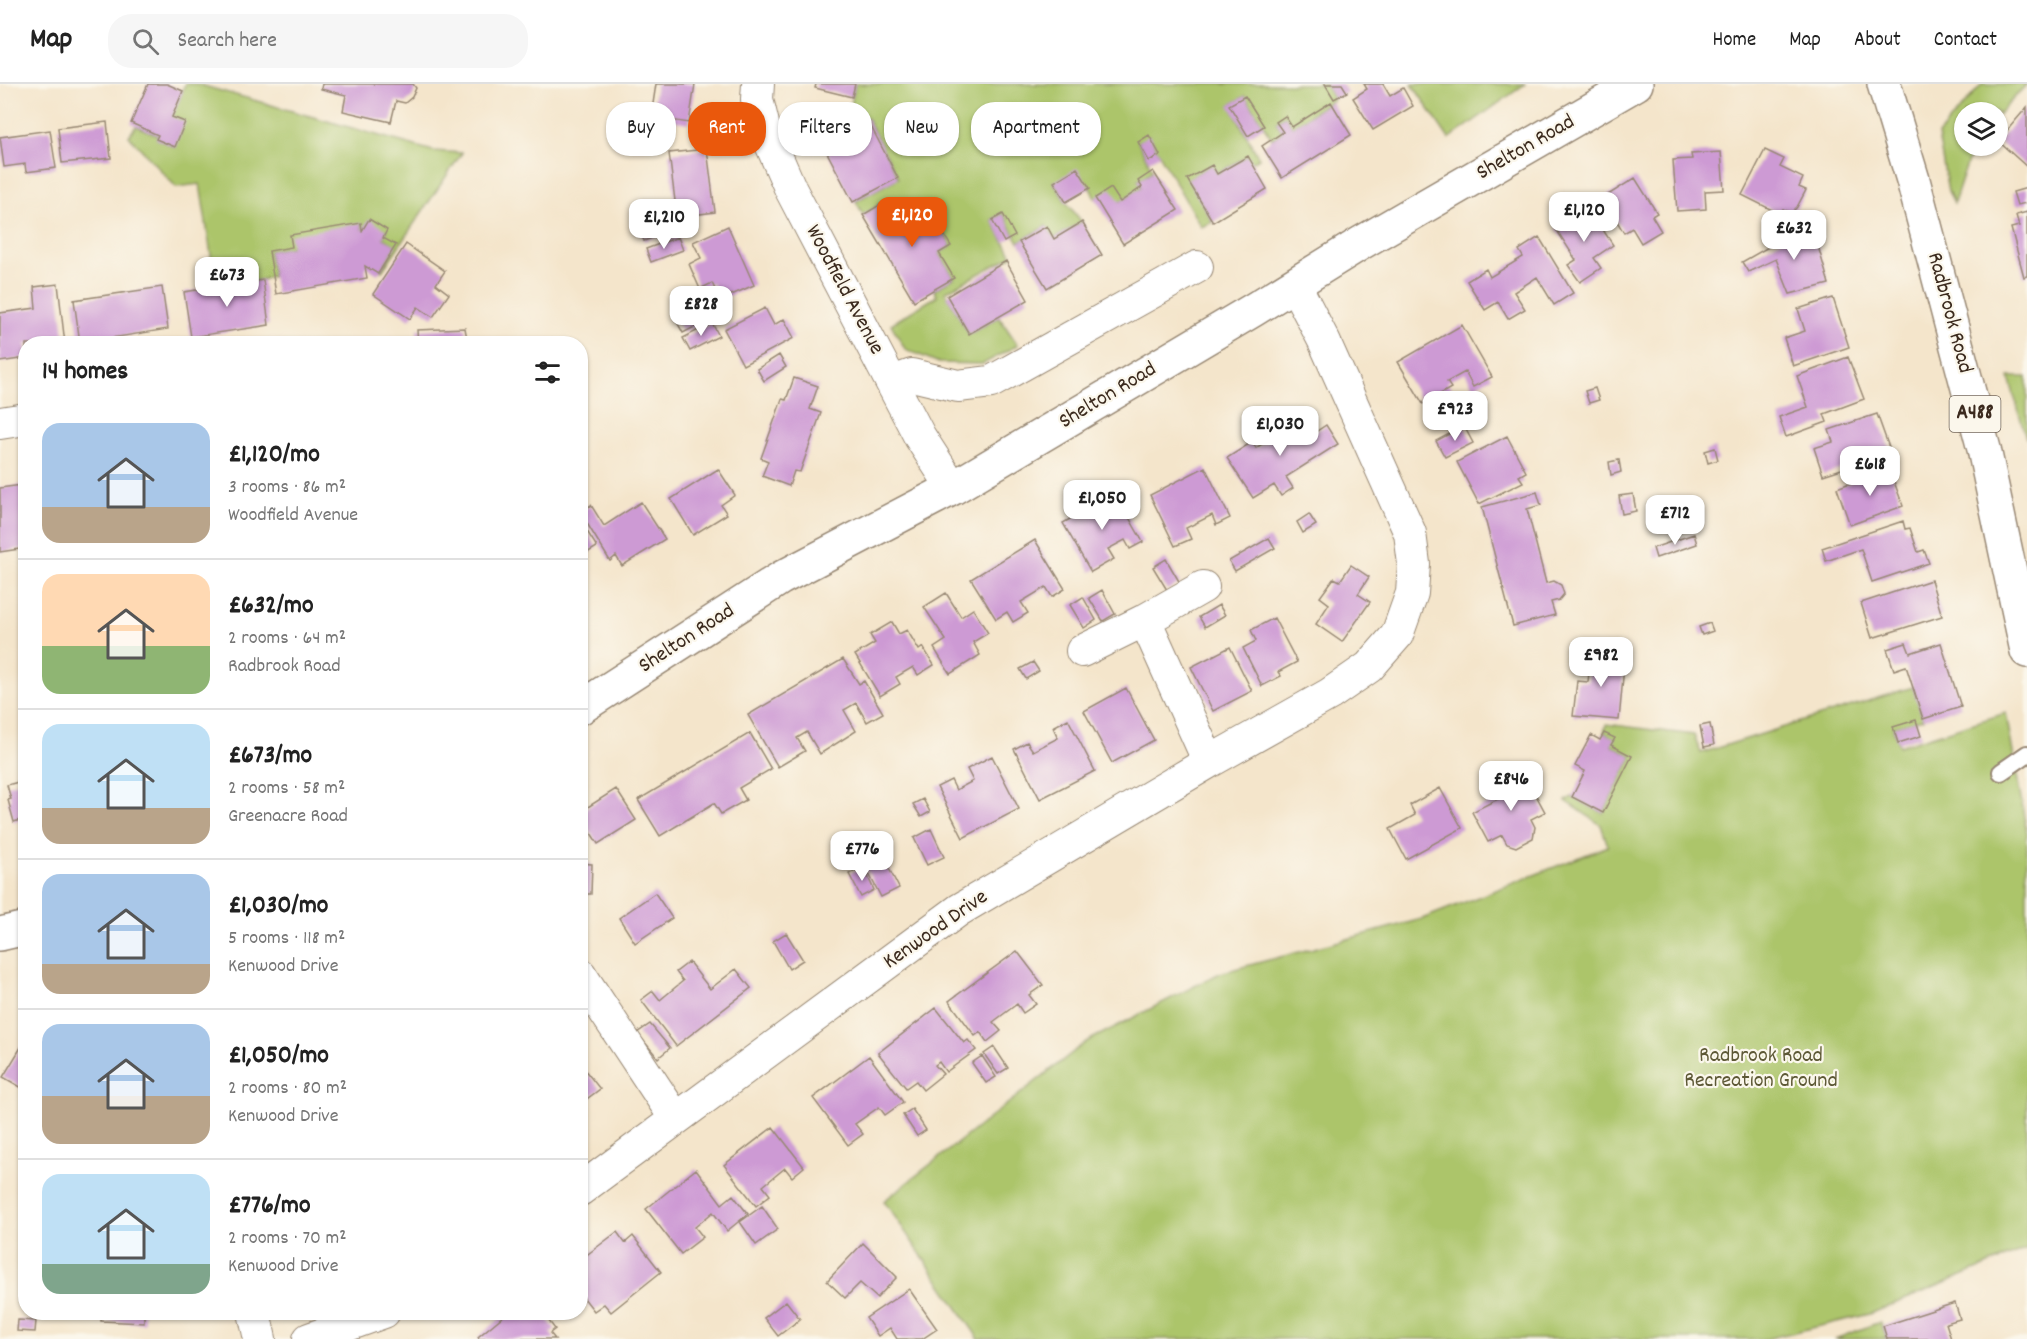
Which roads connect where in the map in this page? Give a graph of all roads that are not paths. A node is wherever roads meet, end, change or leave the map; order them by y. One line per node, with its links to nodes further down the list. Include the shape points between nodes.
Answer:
1 (758, 84): 6 (street, Woodfield Avenue, via 757,99 764,128 791,190)
2 (1636, 84): 5 (main road, Shelton Road)
3 (1884, 84): 13 (main road, Radbrook Road / A488, via 1984,448)
4 (1197, 267): 6 (street, via 990,382 958,386 912,375)
5 (1295, 285): 9 (main road, Shelton Road); 16 (street, Kenwood Drive, via 1410,532 1412,593 1397,635 1369,667 1330,694)
6 (892, 382): 9 (street, Woodfield Avenue)
7 (18, 420): 8 (street)
8 (0, 423)
9 (952, 488): 14 (main road, Shelton Road, via 780,578)
10 (1203, 587): 11 (street)
11 (1145, 620): 12 (street); 16 (street)
12 (1082, 651)
13 (2027, 651)
14 (588, 703)
15 (2027, 754): 17 (lane)
16 (1209, 762): 21 (street, Kenwood Drive, via 959,910)
17 (2001, 772)
18 (18, 930): 19 (main road)
19 (0, 934)
20 (588, 986): 21 (street)
21 (676, 1119): 22 (street, Kenwood Drive)
22 (588, 1184)
23 (256, 1320): 25 (street)
24 (362, 1320): 26 (street)
25 (260, 1339)
26 (309, 1339)

